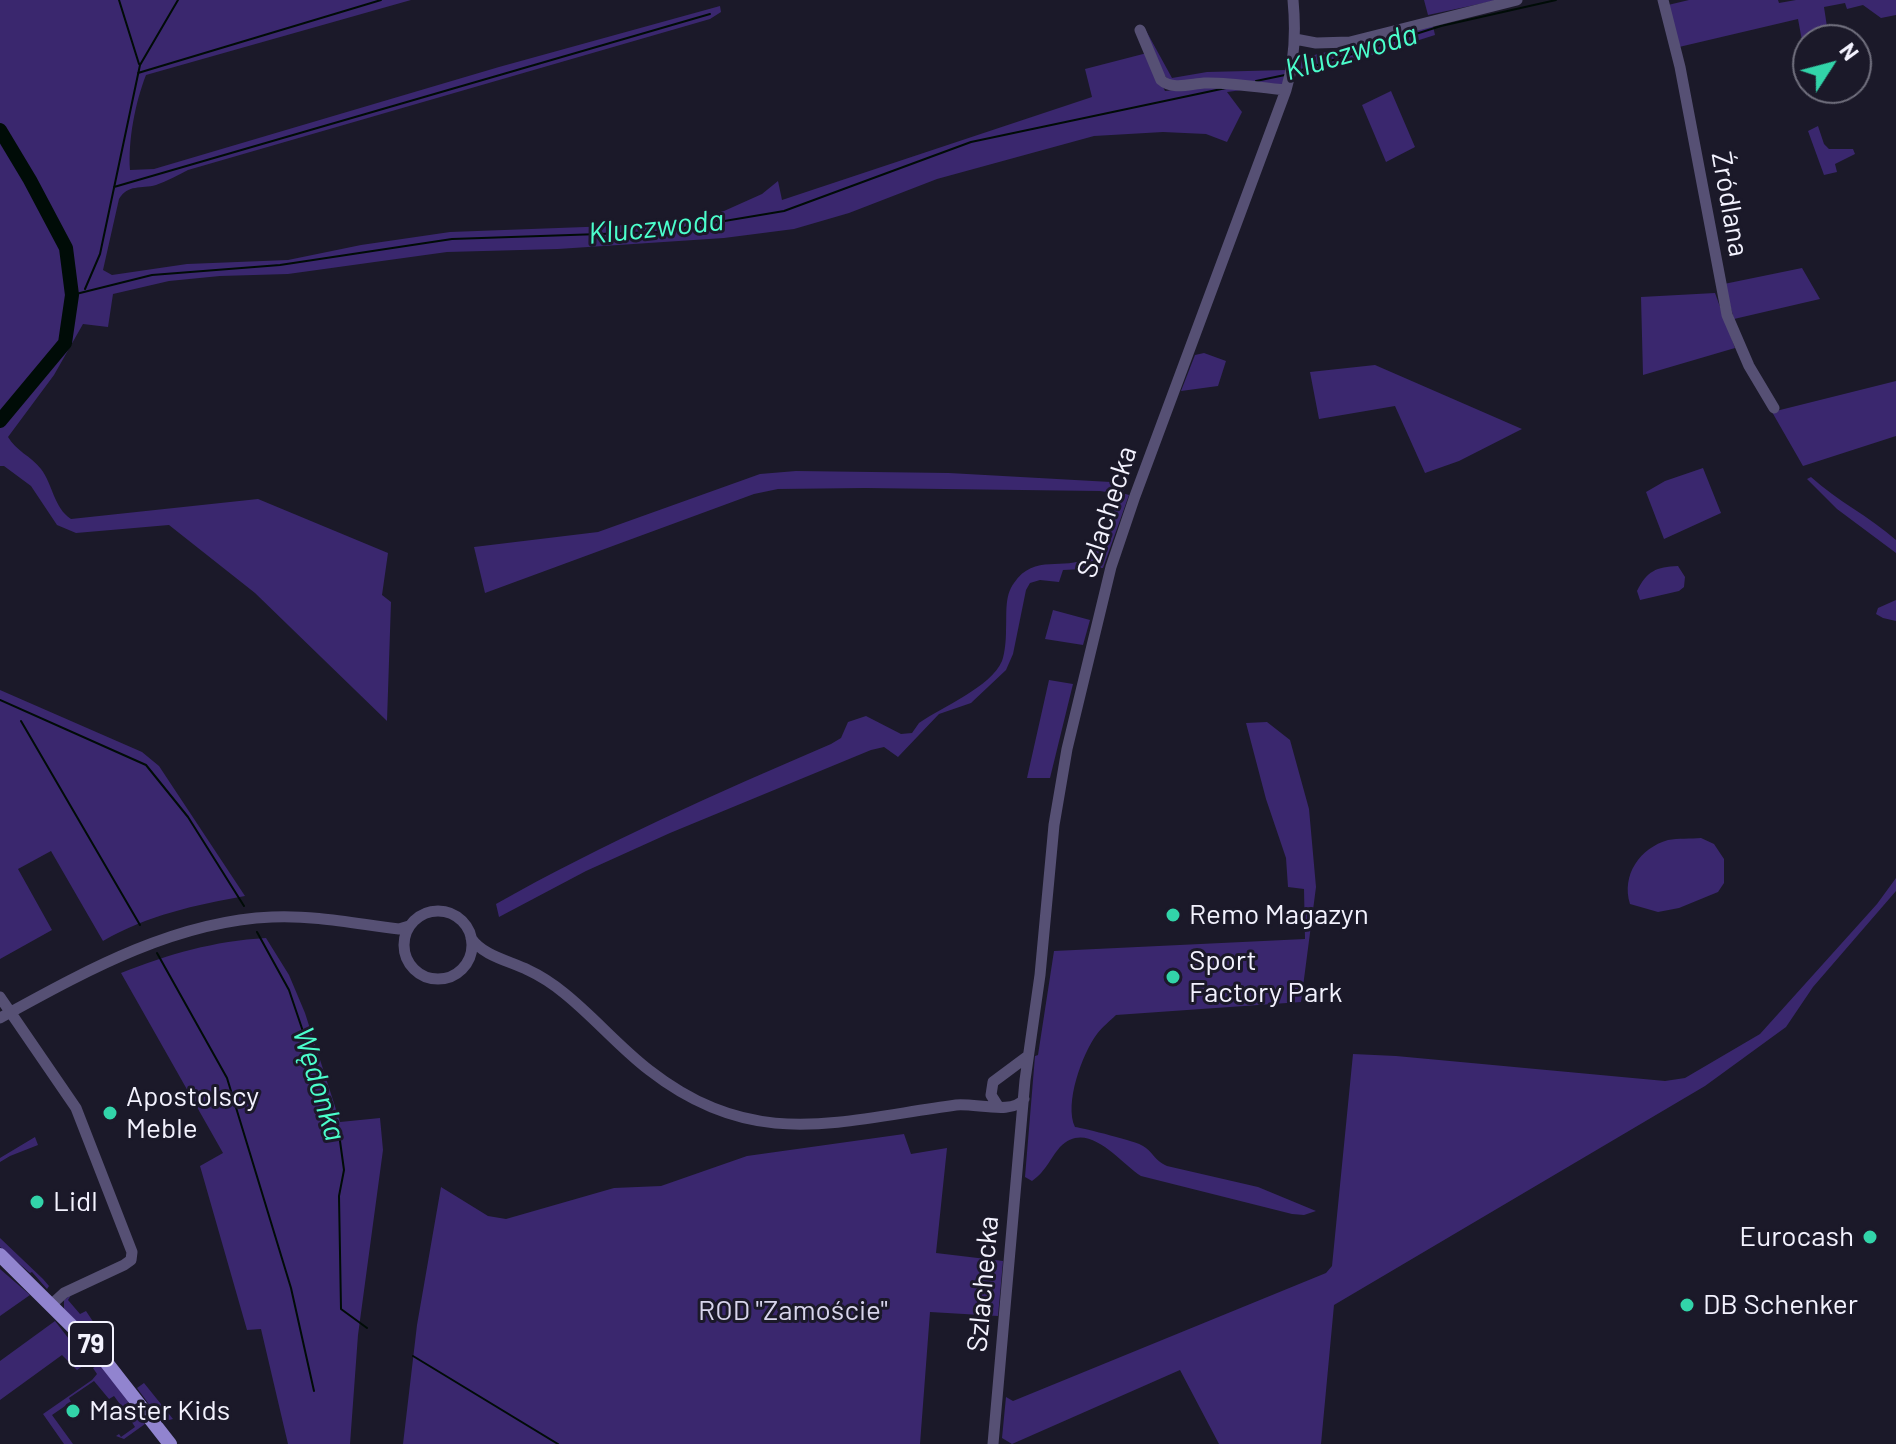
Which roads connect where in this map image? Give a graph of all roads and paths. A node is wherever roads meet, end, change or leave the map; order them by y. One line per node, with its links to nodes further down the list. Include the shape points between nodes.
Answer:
1 (1293, 0): 5 (street, Szlachecka)
2 (1517, 0): 5 (street, via 1350,42)
3 (1663, 0): 7 (street, Źródlana, via 1727,315)
4 (1140, 30): 6 (street, via 1166,84)
5 (1295, 39): 6 (street, Szlachecka)
6 (1287, 87): 16 (street, Szlachecka, via 1111,567 1059,795)
7 (1774, 408)
8 (372, 926): 9 (street); 11 (street); 15 (street, via 276,917 229,922 144,946)
9 (409, 926): 10 (street, via 425,913 446,912 462,921); 11 (street)
10 (471, 938): 12 (street); 13 (street)
11 (404, 946): 13 (street, via 411,966 429,978 448,977)
12 (499, 958): 13 (street, via 480,957); 20 (street, via 563,992 677,1091 736,1117 829,1124)
13 (464, 967)
14 (0, 997): 15 (street)
15 (5, 1015): 24 (street, via 76,1108 132,1252 124,1265)
16 (1028, 1056): 17 (street); 19 (street, Szlachecka)
17 (1005, 1073): 18 (street); 19 (street, via 1019,1078)
18 (991, 1086): 20 (street); 21 (street, via 991,1095)
19 (1024, 1094): 21 (street, via 1018,1106); 22 (street, Szlachecka)
20 (959, 1105): 21 (street)
21 (1002, 1107): 22 (street)
22 (1021, 1129): 26 (street, Szlachecka)
23 (0, 1255): 24 (main road, 79)
24 (52, 1304): 25 (main road, 79, via 126,1384)
25 (170, 1444)
26 (993, 1444)

